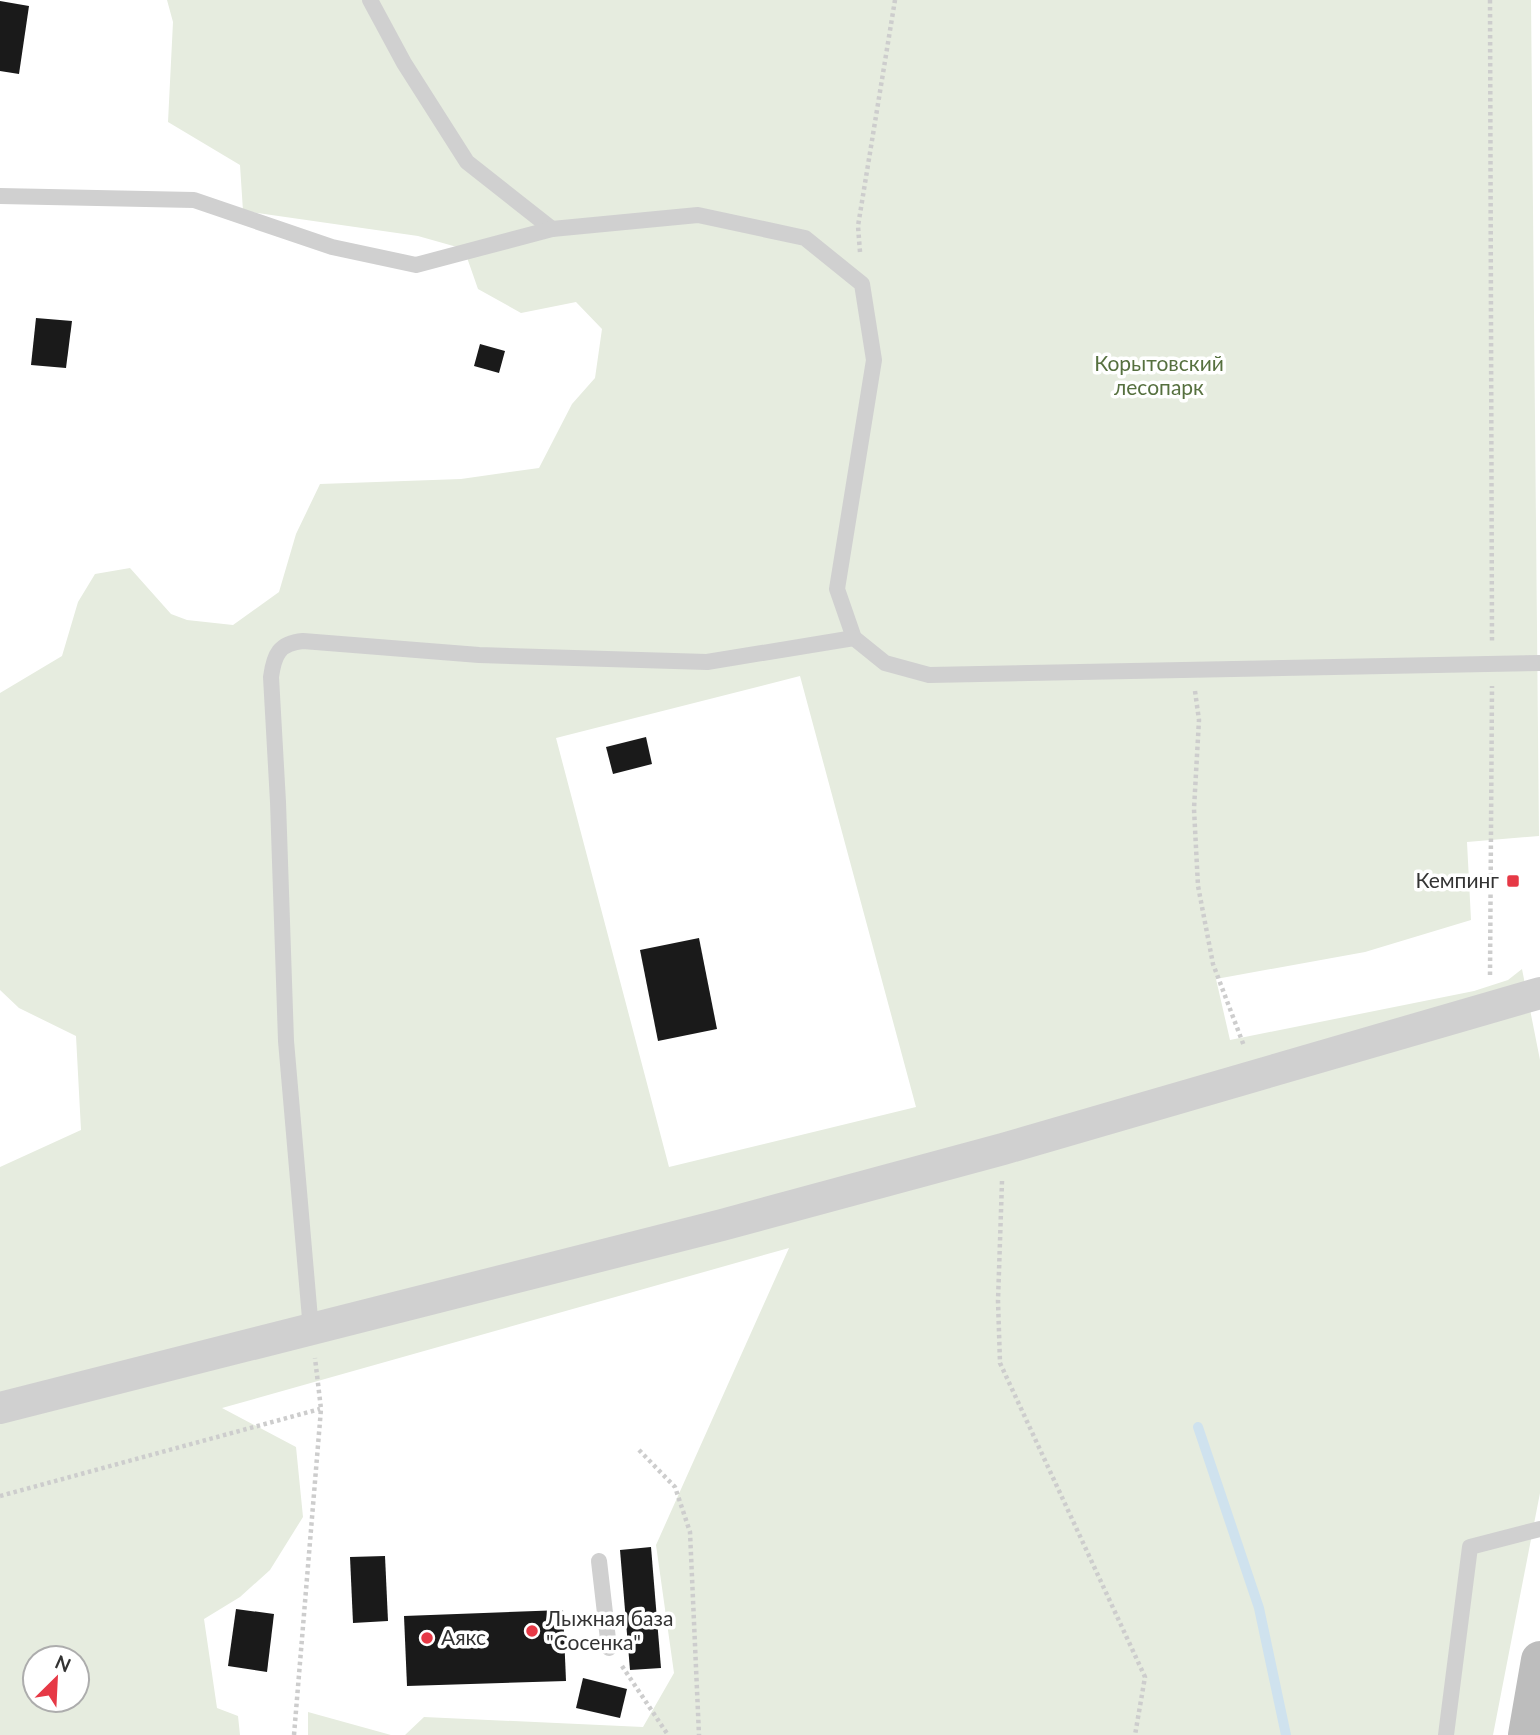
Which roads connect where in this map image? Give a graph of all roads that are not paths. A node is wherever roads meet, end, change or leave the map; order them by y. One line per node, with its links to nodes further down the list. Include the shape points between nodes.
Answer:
1 (370, 0): 3 (lane, via 467,162)
2 (0, 196): 3 (lane, via 194,200 332,247 416,265)
3 (552, 229): 4 (lane, via 698,215 805,238 862,284 874,360 837,589)
4 (854, 638): 5 (lane, via 885,663 929,675); 7 (lane, via 707,662 478,655 303,641 280,650 271,677 286,1041)
5 (1540, 663)
6 (1540, 993): 7 (street, via 1003,1149)
7 (312, 1329): 8 (street)
8 (0, 1408)
9 (1540, 1529): 13 (lane, via 1470,1548)
10 (599, 1561): 11 (lane)
11 (609, 1648)
12 (1540, 1660): 14 (street)
13 (1446, 1735)
14 (1527, 1735)

